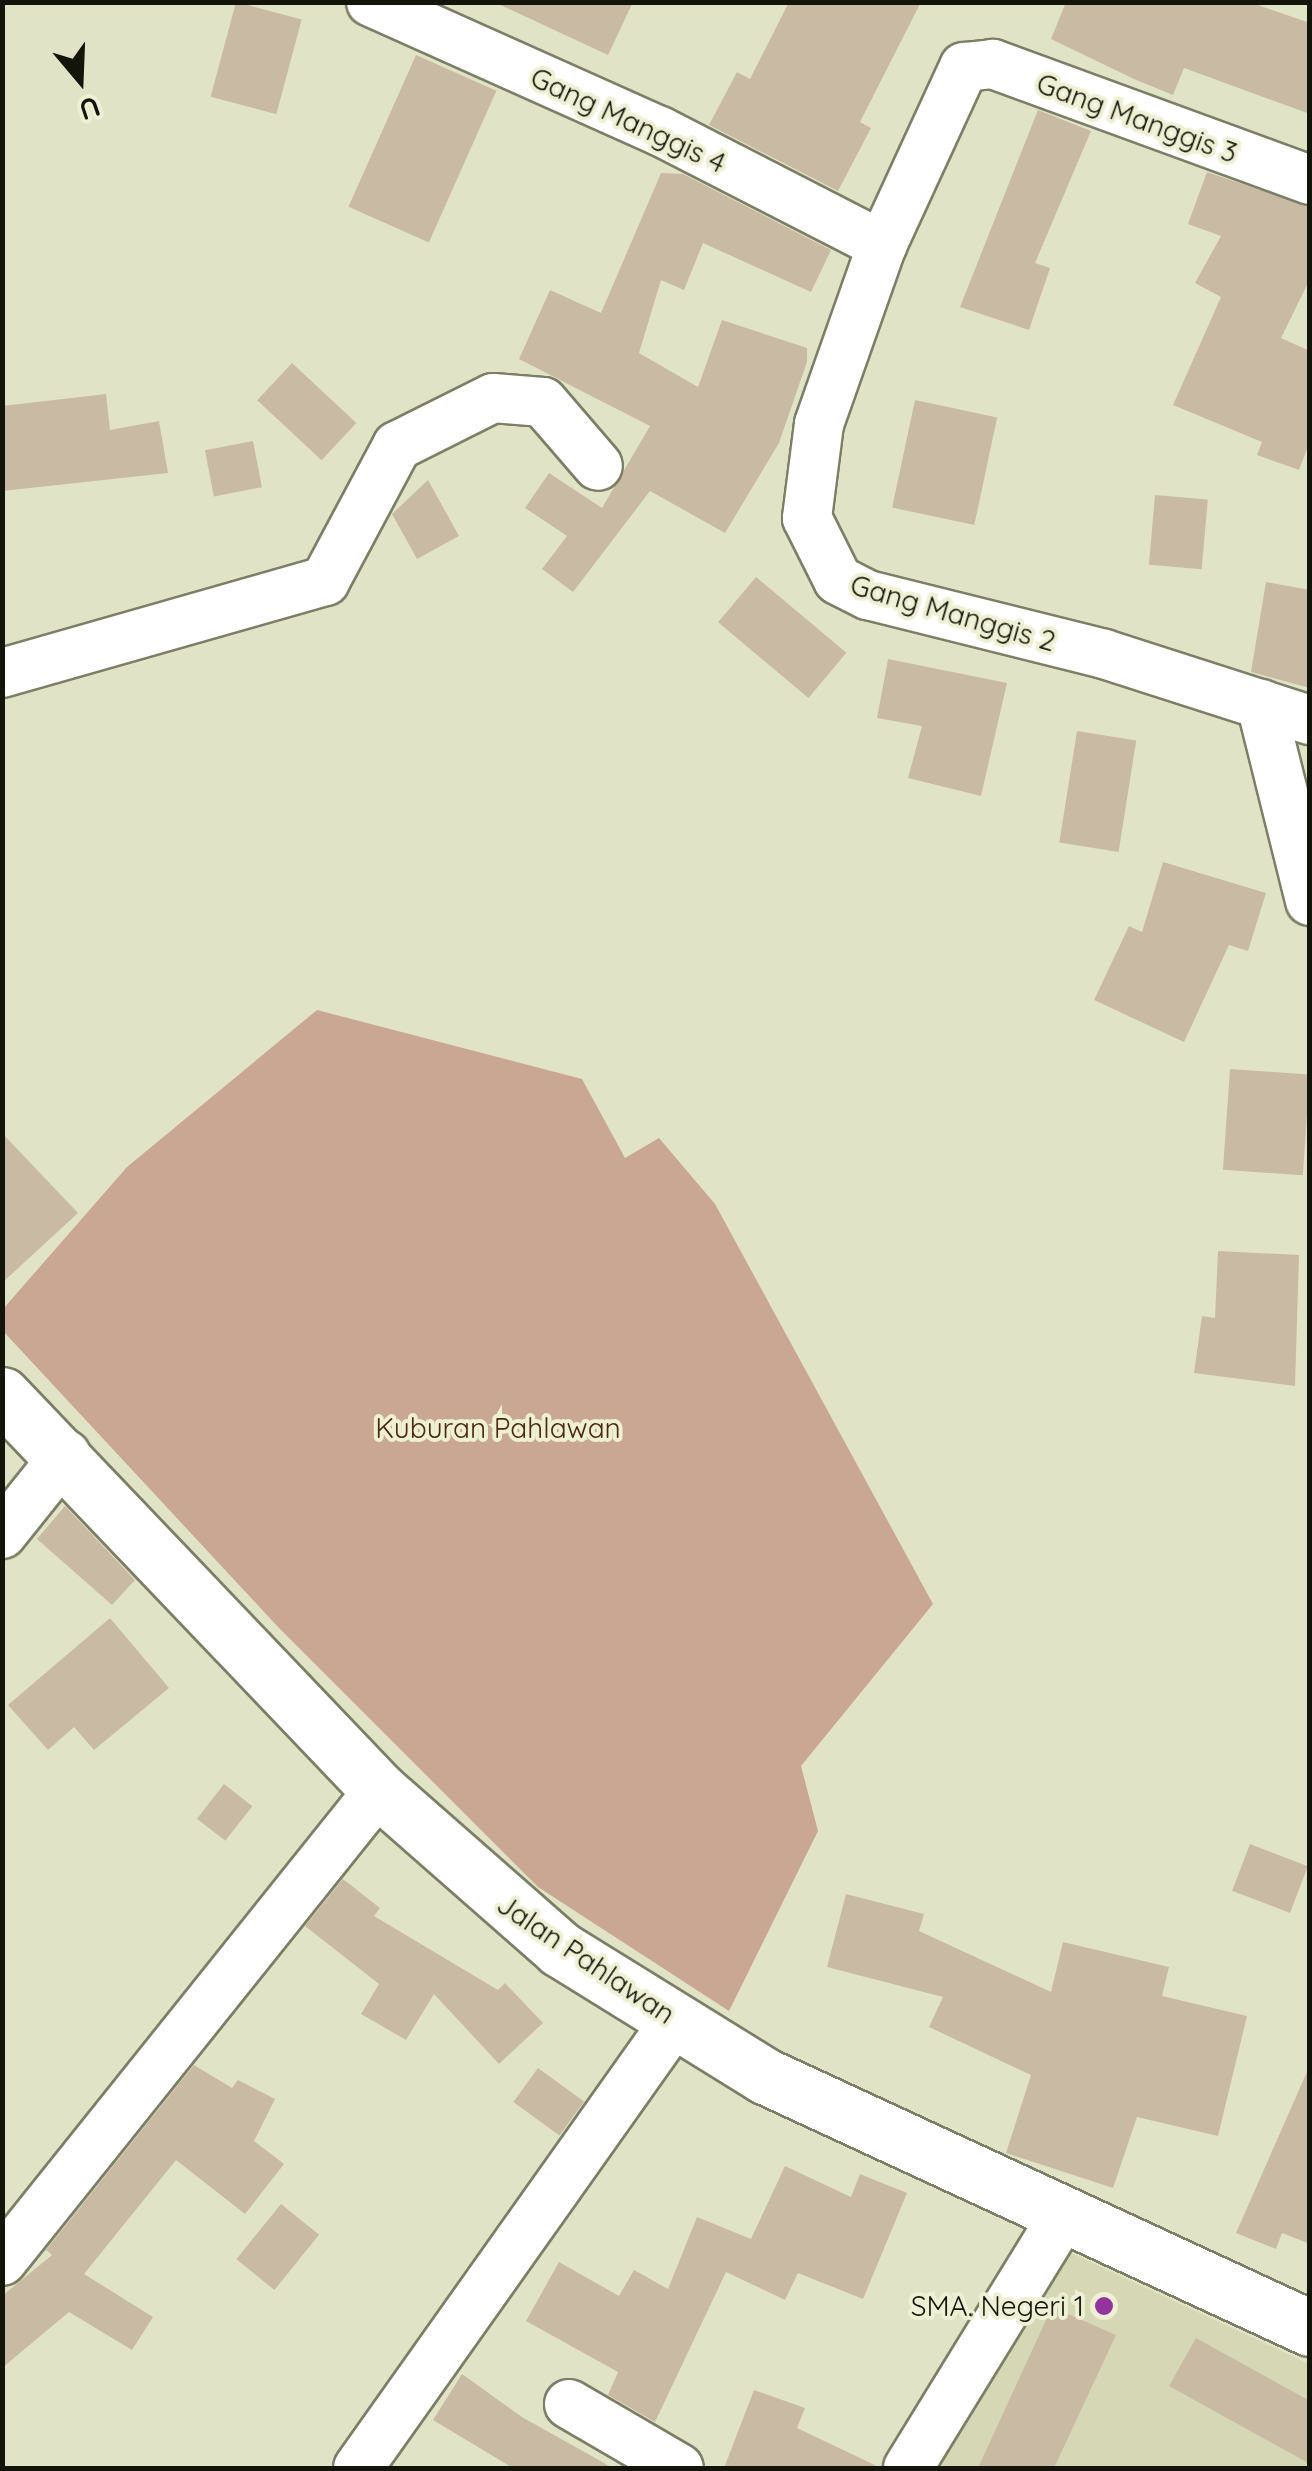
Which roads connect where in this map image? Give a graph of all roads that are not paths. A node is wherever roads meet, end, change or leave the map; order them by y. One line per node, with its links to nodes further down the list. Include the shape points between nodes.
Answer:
1 (371, 2): 2 (street, Gang Manggis 4)
2 (426, 14): 5 (street, Gang Manggis 4)
3 (964, 67): 4 (street, Gang Manggis 3, via 993,64); 5 (street, Gang Manggis 2)
4 (1310, 180)
5 (882, 244): 8 (street, Gang Manggis 2, via 808,478 807,518 838,580)
6 (598, 466): 7 (street, via 543,402 493,398 397,446 324,581)
7 (2, 673)
8 (1260, 704): 9 (street, Gang Manggis 2); 10 (street)
9 (1310, 720)
10 (1310, 900)
11 (2, 1395): 12 (main road, Jalan Pahlawan)
12 (66, 1454): 13 (street); 14 (main road, Jalan Pahlawan)
13 (2, 1534)
14 (379, 1790): 15 (main road, Jalan Pahlawan, via 560,1949); 17 (street)
15 (675, 2021): 16 (main road, Jalan Pahlawan, via 765,2076); 20 (street)
16 (1064, 2214): 18 (main road, Jalan Pahlawan); 22 (street)
17 (2, 2261)
18 (1310, 2328)
19 (569, 2404): 21 (street)
20 (358, 2468)
21 (679, 2468)
22 (908, 2468)

